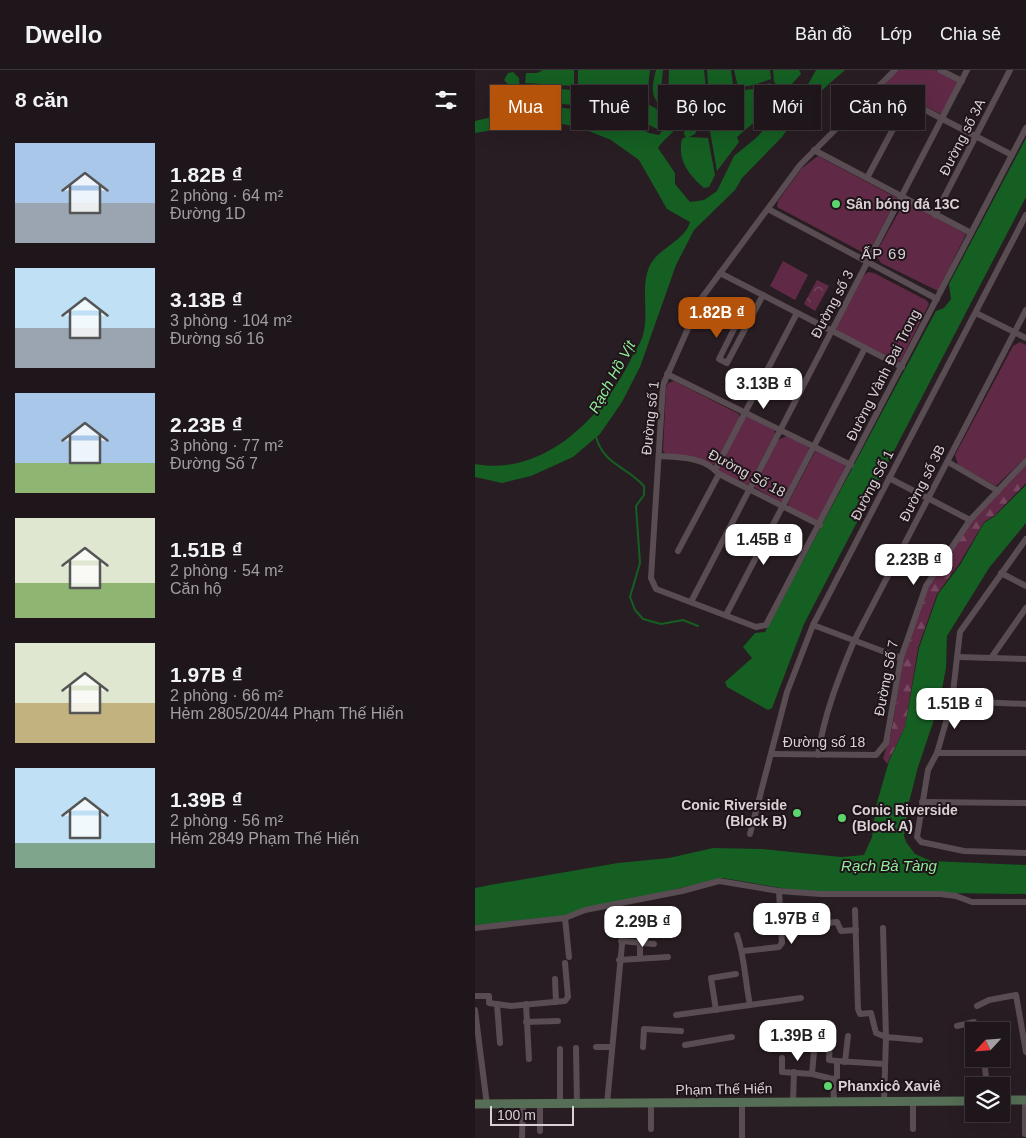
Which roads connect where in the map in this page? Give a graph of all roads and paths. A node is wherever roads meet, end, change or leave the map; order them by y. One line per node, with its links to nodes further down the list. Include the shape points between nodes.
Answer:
1 (895, 70): 6 (street, Đường số 1)
2 (940, 70): 5 (street)
3 (967, 70): 5 (street, Đường số 3)
4 (1010, 70): 12 (street, Đường số 3A)
5 (962, 81): 8 (street, Đường số 3)
6 (880, 85)
7 (925, 110): 8 (street)
8 (942, 119): 12 (street); 16 (street, Đường số 3)
9 (1026, 128): 14 (street, Đường Vành Đai Trong)
10 (835, 130): 13 (street, Đường số 1)
11 (893, 130): 15 (street)
12 (976, 137): 14 (street); 18 (street, Đường số 3A)
13 (815, 150): 15 (street); 17 (street, Đường số 1)
14 (1012, 155): 20 (street, Đường Vành Đai Trong)
15 (867, 178): 16 (street)
16 (903, 197): 18 (street); 21 (street, Đường số 3)
17 (768, 209): 21 (street); 22 (street, Đường số 1)
18 (935, 215): 20 (street)
19 (1026, 215): 27 (street, Đường Số 1)
20 (971, 233): 24 (street, Đường Vành Đai Trong)
21 (868, 262): 24 (street); 29 (street, Đường số 3)
22 (720, 273): 23 (street); 34 (street, Đường số 1, via 701,299)
23 (763, 295): 26 (street); 28 (street)
24 (937, 299): 33 (street, Đường Vành Đai Trong)
25 (1026, 310): 30 (street, Đường số 3B)
26 (797, 313): 29 (street); 35 (street, Đường số 3)
27 (976, 313): 30 (street); 43 (street, Đường Số 1)
28 (747, 326): 28 (street, via 727,363 719,359 737,325)
29 (832, 331): 32 (street); 36 (street, Đường số 3)
30 (1015, 332): 31 (street); 39 (street, Đường số 3B)
31 (1026, 338)
32 (865, 348): 33 (street); 37 (street)
33 (902, 367): 41 (street, Đường Vành Đai Trong)
34 (667, 374): 35 (street); 38 (street, Đường số 1, via 663,385)
35 (744, 412): 36 (street); 42 (street, Đường số 3)
36 (780, 430): 37 (street); 44 (street, Đường số 3)
37 (814, 447): 41 (street); 47 (street)
38 (659, 456): 42 (street, Đường Số 18, via 692,458); 54 (street, Đường số 1, via 651,578 656,589)
39 (948, 462): 45 (street); 46 (street, Đường số 3B)
40 (1026, 462): 45 (street, Đường Số 7)
41 (851, 465): 49 (street, Đường Vành Đai Trong)
42 (717, 472): 44 (street, Đường Số 18); 51 (street, Đường số 3)
43 (889, 478): 46 (street); 57 (street, Đường Số 1)
44 (749, 489): 47 (street, Đường Số 18); 54 (street, Đường số 3)
45 (998, 491): 48 (street, Đường Số 7)
46 (929, 498): 48 (street); 59 (street, Đường số 3B)
47 (783, 506): 49 (street, Đường Số 18); 56 (street)
48 (970, 520): 61 (street, Đường Số 7, via 926,586)
49 (820, 525): 58 (street, Đường Vành Đai Trong, via 767,625)
50 (1025, 541): 52 (street)
51 (678, 551)
52 (1001, 574): 53 (street); 60 (street, via 960,632)
53 (1026, 586)
54 (691, 602): 56 (street, Đường số 1)
55 (1026, 608): 62 (street)
56 (726, 615): 58 (street, Đường số 1)
57 (813, 625): 59 (street); 68 (street, Đường Số 1, via 787,692)
58 (756, 627)
59 (854, 641): 61 (street); 69 (street, Đường số 3B, via 834,689 821,732)
60 (958, 657): 62 (street); 64 (street)
61 (901, 658): 70 (street, Đường Số 7, via 886,743)
62 (991, 658): 63 (street)
63 (1026, 659)
64 (952, 702): 65 (street); 66 (street)
65 (1026, 704)
66 (937, 753): 67 (street); 71 (street, via 928,770)
67 (1026, 753)
68 (772, 754): 69 (street, Đường số 18); 73 (street, Đường Số 1)
69 (818, 755): 70 (street, Đường số 18)
70 (876, 755)
71 (922, 802): 72 (street); 74 (street, via 917,837 921,842 965,850)
72 (1026, 803)
73 (750, 834)
74 (1026, 853)
75 (779, 891): 76 (street, via 939,894 971,902); 78 (street, via 719,881 585,910); 90 (street, via 782,943 779,947)
76 (1026, 902)
77 (855, 910): 85 (street)
78 (565, 918): 83 (street); 98 (street, via 567,1000)
79 (624, 923): 87 (street)
80 (817, 924): 85 (street, via 837,922 841,931)
81 (642, 926): 82 (street)
82 (667, 927)
83 (475, 928)
84 (883, 928): 114 (street)
85 (856, 930): 114 (street, via 858,1009 860,1014 871,1013 876,1033)
86 (737, 935): 90 (street)
87 (621, 941): 88 (street); 93 (street)
88 (640, 942): 89 (street); 92 (street)
89 (654, 944)
90 (743, 951): 101 (street)
91 (668, 957): 92 (street)
92 (640, 958): 93 (street)
93 (619, 960): 120 (street)
94 (736, 974): 104 (street, via 711,978)
95 (555, 979): 98 (street)
96 (475, 996): 99 (street, via 489,996 489,1003)
97 (801, 998): 101 (street)
98 (556, 1002): 100 (street)
99 (497, 1004): 100 (street); 117 (street)
100 (526, 1004): 108 (street)
101 (751, 1005): 104 (street)
102 (977, 1006): 105 (street, via 989,1000 1016,995)
103 (475, 1010): 149 (street)
104 (715, 1010): 106 (street)
105 (1023, 1010): 125 (street)
106 (676, 1015)
107 (558, 1021): 108 (street)
108 (526, 1022): 127 (street)
109 (965, 1024): 110 (street)
110 (957, 1026)
111 (681, 1031): 121 (street, via 644,1029)
112 (847, 1036): 129 (street)
113 (732, 1037): 118 (street)
114 (886, 1037): 116 (street); 130 (street)
115 (830, 1040): 128 (street, via 829,1060)
116 (920, 1040)
117 (500, 1043)
118 (685, 1045)
119 (596, 1047): 120 (street)
120 (611, 1047): 147 (street)
121 (643, 1047)
122 (576, 1048): 146 (street)
123 (560, 1049): 145 (street)
124 (814, 1052): 132 (street)
125 (1026, 1052)
126 (782, 1058): 131 (street, via 782,1072)
127 (529, 1059)
128 (837, 1061): 129 (street); 133 (street, via 837,1078)
129 (845, 1062): 130 (street)
130 (884, 1064): 137 (street)
131 (794, 1072): 132 (street); 140 (street)
132 (812, 1074): 133 (street)
133 (833, 1079): 136 (street)
134 (1010, 1100): 135 (main road)
135 (1025, 1100): 153 (street)
136 (834, 1101): 137 (main road, Phạm Thế Hiển); 140 (main road, Phạm Thế Hiển)
137 (884, 1101): 138 (main road, Phạm Thế Hiển)
138 (913, 1101): 139 (main road, Phạm Thế Hiển); 151 (street)
139 (965, 1101)
140 (793, 1102): 141 (main road, Phạm Thế Hiển)
141 (742, 1103): 148 (main road, Phạm Thế Hiển); 155 (street)
142 (475, 1104): 149 (main road, Phạm Thế Hiển)
143 (523, 1104): 144 (main road, Phạm Thế Hiển); 149 (main road, Phạm Thế Hiển); 154 (street)
144 (540, 1104): 145 (main road, Phạm Thế Hiển); 152 (street)
145 (560, 1104): 146 (main road, Phạm Thế Hiển)
146 (577, 1104): 147 (main road, Phạm Thế Hiển)
147 (607, 1104): 148 (main road, Phạm Thế Hiển)
148 (651, 1104): 150 (street)
149 (487, 1105)
150 (651, 1129)
151 (913, 1129)
152 (540, 1132)
153 (1025, 1134)
154 (522, 1138)
155 (742, 1138)

